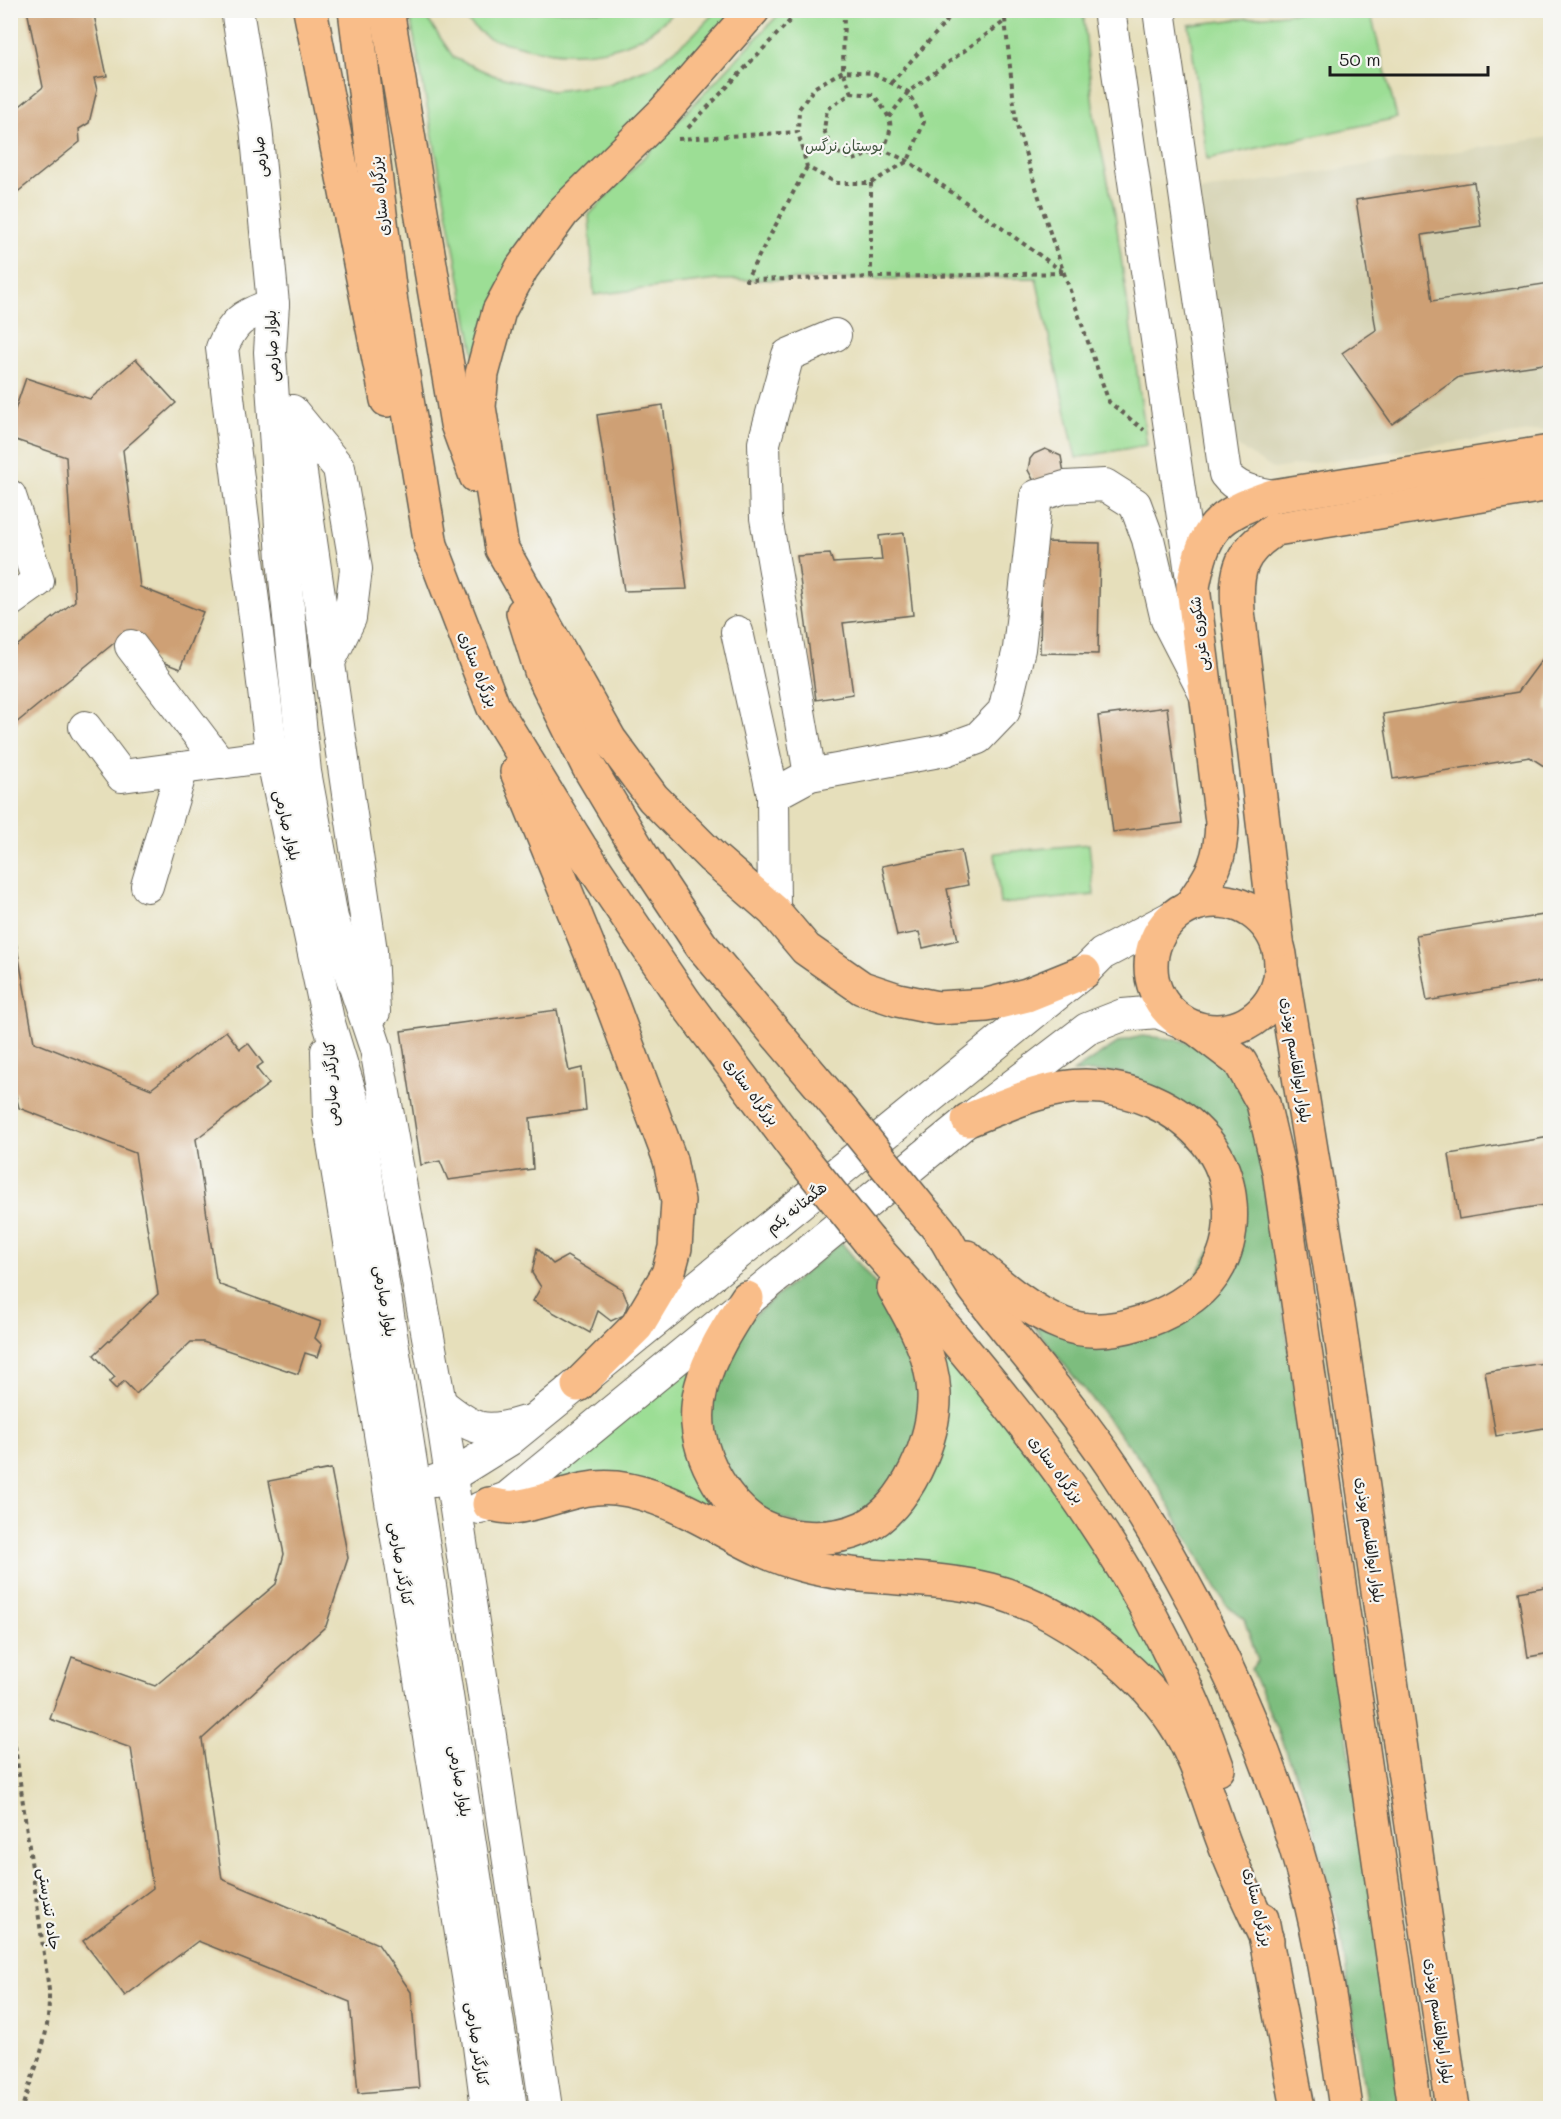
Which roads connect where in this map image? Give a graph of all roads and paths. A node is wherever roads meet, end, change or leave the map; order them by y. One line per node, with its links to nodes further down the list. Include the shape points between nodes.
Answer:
1 (237, 10): 25 (street, صارمی, via 256,128)
2 (310, 10): 34 (main road, via 376,354 406,480)
3 (352, 10): 34 (main road, بزرگراه ستاری, via 391,303)
4 (387, 10): 35 (main road, via 457,424)
5 (753, 10): 35 (main road, via 663,113 562,212 522,268 499,311 482,374 479,407)
6 (800, 10): 18 (path, via 678,139)
7 (844, 10): 13 (path)
8 (957, 10): 14 (path)
9 (1004, 10): 12 (path)
10 (1109, 10): 29 (street)
11 (1159, 10): 33 (street, via 1225,474 1232,484 1244,490)
12 (1005, 21): 15 (path); 23 (path, via 1016,123)
13 (843, 71): 14 (path, via 873,73); 16 (path); 18 (path, via 814,87 799,109)
14 (891, 83): 15 (path)
15 (908, 92): 17 (path); 20 (path, via 924,122)
16 (852, 93): 17 (path, via 874,95); 19 (path, via 827,109 824,130 832,150 853,160)
17 (889, 117): 19 (path, via 891,132)
18 (798, 132): 21 (path)
19 (883, 150): 20 (path)
20 (908, 161): 22 (path); 23 (path)
21 (807, 167): 22 (path, via 837,183); 23 (path, via 746,280)
22 (871, 183): 24 (path)
23 (1063, 273): 29 (path, via 1109,402)
24 (871, 279)
25 (273, 304): 27 (street, بلوار صارمی); 44 (street, بلوار صارمی, via 242,317 230,329 222,348)
26 (835, 335): 47 (street, via 788,355 764,443 766,518)
27 (270, 352): 28 (street); 56 (street, بلوار صارمی, via 283,559 305,772 332,918)
28 (292, 411): 40 (street); 40 (street, via 339,468 356,569 350,618)
29 (1173, 452): 36 (street)
30 (1551, 452): 33 (main road, شکوری غربی)
31 (1551, 484): 52 (main road, via 1276,529 1256,542 1242,561 1236,582 1238,611)
32 (10, 496): 37 (street, via 38,581)
33 (1273, 496): 36 (main road, شکوری غربی, via 1240,507 1216,524 1200,551)
34 (431, 545): 42 (main road, بزرگراه ستاری)
35 (502, 549): 50 (main road, via 610,740 653,798); 58 (main road, bridge, via 541,671 588,766 701,945)
36 (1193, 587): 41 (main road, شکوری غربی)
37 (10, 601)
38 (737, 632): 48 (street)
39 (130, 646): 45 (street)
40 (328, 664): 56 (street, via 371,951)
41 (1204, 693): 47 (street, via 1167,620 1148,539 1135,504 1105,485 1065,487 1036,496 1019,649 1004,711 978,738 945,750); 51 (main road, شکوری غربی, via 1222,848 1214,872)
42 (493, 706): 59 (main road, بزرگراه ستاری, bridge, via 580,847 678,992); 63 (main road, via 532,814 613,1007 670,1160 678,1201 675,1248 668,1274 637,1326)
43 (85, 727): 46 (street, via 122,776)
44 (272, 756): 45 (street); 54 (street, بلوار صارمی)
45 (220, 763): 46 (street)
46 (182, 768): 49 (street)
47 (810, 775): 48 (street)
48 (773, 795): 50 (street)
49 (147, 886)
50 (774, 911): 53 (main road, via 806,949 862,988 936,1008 987,1005 1027,995)
51 (1181, 912): 52 (main road, via 1217,900 1242,905 1263,920); 53 (street, هگمتانه یکم, via 1102,954); 55 (main road, via 1157,937 1150,959 1152,982 1161,1003)
52 (1280, 957): 55 (main road, via 1273,1000 1253,1021 1226,1031); 60 (main road, بلوار ابوالقاسم بوذری)
53 (1084, 972): 63 (street, هگمتانه یکم)
54 (328, 1020): 67 (street, بلوار صارمی, via 357,1115); 73 (street, کنارگذر صارمی, via 329,1119 377,1413)
55 (1187, 1024): 57 (street, via 1157,1012 1124,1015 1087,1029); 61 (main road, via 1240,1062 1263,1103 1279,1171)
56 (376, 1049): 64 (street, بلوار صارمی)
57 (968, 1120): 58 (main road, via 1065,1087 1126,1092 1155,1101 1186,1121 1207,1142 1223,1171 1231,1208 1228,1239 1214,1275 1187,1300 1154,1319 1112,1331 1065,1325 1034,1309); 62 (street)
58 (945, 1238): 82 (main road, via 973,1286 1114,1469 1162,1545 1217,1649 1287,1817 1325,1972)
59 (869, 1241): 62 (main road, via 922,1341 934,1393 933,1418 915,1471 883,1514 865,1527 846,1535 817,1538 764,1530 745,1517 714,1476 698,1424 699,1397 714,1350); 71 (main road, بزرگراه ستاری, via 962,1344 1085,1505 1118,1560 1175,1662 1211,1746 1246,1850)
60 (1335, 1292): 61 (main road); 84 (main road, بلوار ابوالقاسم بوذری)
61 (1298, 1297): 83 (main road)
62 (747, 1298): 68 (street, via 507,1498)
63 (578, 1385): 65 (street, هگمتانه یکم)
64 (440, 1403): 65 (street, via 468,1425 487,1430); 66 (street, بلوار صارمی)
65 (535, 1419): 66 (street, هگمتانه یکم)
66 (452, 1476): 67 (street, هگمتانه یکم); 68 (street, بلوار صارمی)
67 (415, 1486): 69 (street, بلوار صارمی)
68 (476, 1508): 69 (street); 71 (main road, via 513,1507 574,1490 612,1488 643,1492 780,1559 855,1576 944,1582 990,1590 1059,1618 1120,1663 1173,1721); 72 (street, بلوار صارمی, via 465,1566)
69 (422, 1524): 73 (street, بلوار صارمی)
70 (10, 1710): 77 (path, جاده تندرستی, via 49,1990 50,2022)
71 (1267, 1940): 81 (main road, بزرگراه ستاری)
72 (528, 1998): 73 (street); 74 (street, بلوار صارمی)
73 (491, 2026): 74 (street); 76 (street, بلوار صارمی); 78 (street, کنارگذر صارمی)
74 (533, 2030): 75 (street, بلوار صارمی)
75 (539, 2063): 76 (street); 80 (street, بلوار صارمی)
76 (505, 2068): 79 (street, بلوار صارمی)
77 (22, 2109)
78 (487, 2109)
79 (511, 2109)
80 (546, 2109)
81 (1298, 2109)
82 (1346, 2109)
83 (1415, 2109)
84 (1453, 2109)

